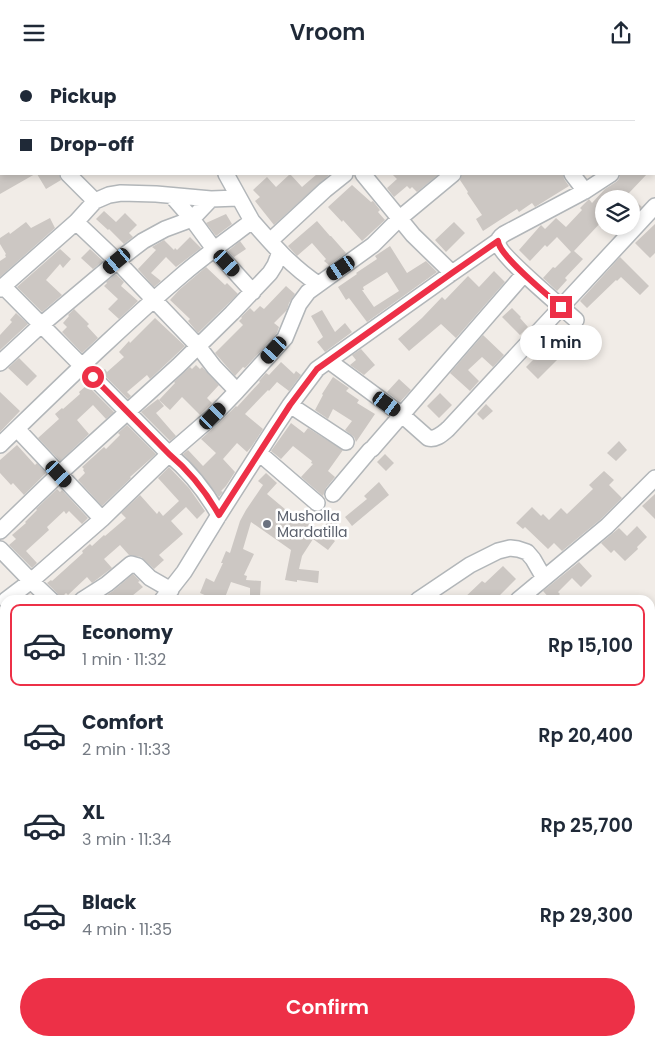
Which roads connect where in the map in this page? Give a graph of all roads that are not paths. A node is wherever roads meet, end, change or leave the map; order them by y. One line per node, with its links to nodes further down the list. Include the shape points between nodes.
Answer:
1 (69, 175): 13 (street)
2 (227, 175): 11 (street)
3 (344, 175): 19 (street)
4 (365, 175): 15 (street)
5 (449, 175): 8 (street)
6 (573, 175): 9 (street)
7 (609, 175): 9 (street)
8 (435, 179): 15 (street)
9 (585, 191): 20 (street, via 504,234)
10 (172, 196): 12 (street); 13 (street, via 121,193); 16 (street)
11 (238, 197): 12 (street); 17 (street)
12 (210, 199): 16 (street)
13 (95, 201): 18 (street)
14 (655, 206): 30 (street)
15 (400, 218): 24 (street); 26 (street, via 373,245)
16 (192, 219): 21 (street); 23 (street, via 143,241)
17 (252, 221): 19 (street); 21 (street)
18 (76, 222): 23 (street); 27 (street)
19 (270, 241): 22 (street)
20 (498, 241): 24 (street); 25 (street, via 501,249)
21 (214, 249): 28 (street); 29 (street)
22 (280, 252): 26 (street); 28 (street, via 273,269)
23 (117, 261): 29 (street); 32 (street)
24 (452, 273): 34 (street)
25 (524, 274): 30 (street); 40 (street)
26 (318, 283): 37 (street, via 299,304 285,338)
27 (2, 288): 32 (street)
28 (253, 291): 33 (street)
29 (154, 299): 33 (street); 36 (street)
30 (561, 307): 31 (street); 40 (street, via 440,436 428,437)
31 (576, 320)
32 (41, 325): 35 (street); 36 (street)
33 (198, 346): 37 (street); 39 (street)
34 (328, 361): 38 (street, via 312,374); 40 (street)
35 (0, 363)
36 (82, 366): 39 (street); 41 (street)
37 (238, 391): 45 (street)
38 (290, 405): 42 (street); 44 (street)
39 (127, 412): 45 (street); 46 (street)
40 (402, 415): 48 (street)
41 (17, 429): 43 (street); 46 (street)
42 (346, 442)
43 (0, 445)
44 (259, 453): 49 (street); 50 (street)
45 (169, 454): 50 (street, via 183,467); 51 (street)
46 (59, 474): 51 (street); 52 (street)
47 (655, 478): 54 (street, via 607,526)
48 (333, 494)
49 (316, 503)
50 (219, 515): 59 (street)
51 (102, 519): 55 (street)
52 (0, 531)
53 (0, 549): 55 (street)
54 (544, 578): 60 (street, via 527,552 510,548 470,565); 61 (street)
55 (31, 581): 56 (street); 57 (street)
56 (14, 595)
57 (46, 595)
58 (90, 595): 59 (street, via 131,563 138,566)
59 (166, 595)
60 (425, 595)
61 (524, 595)

